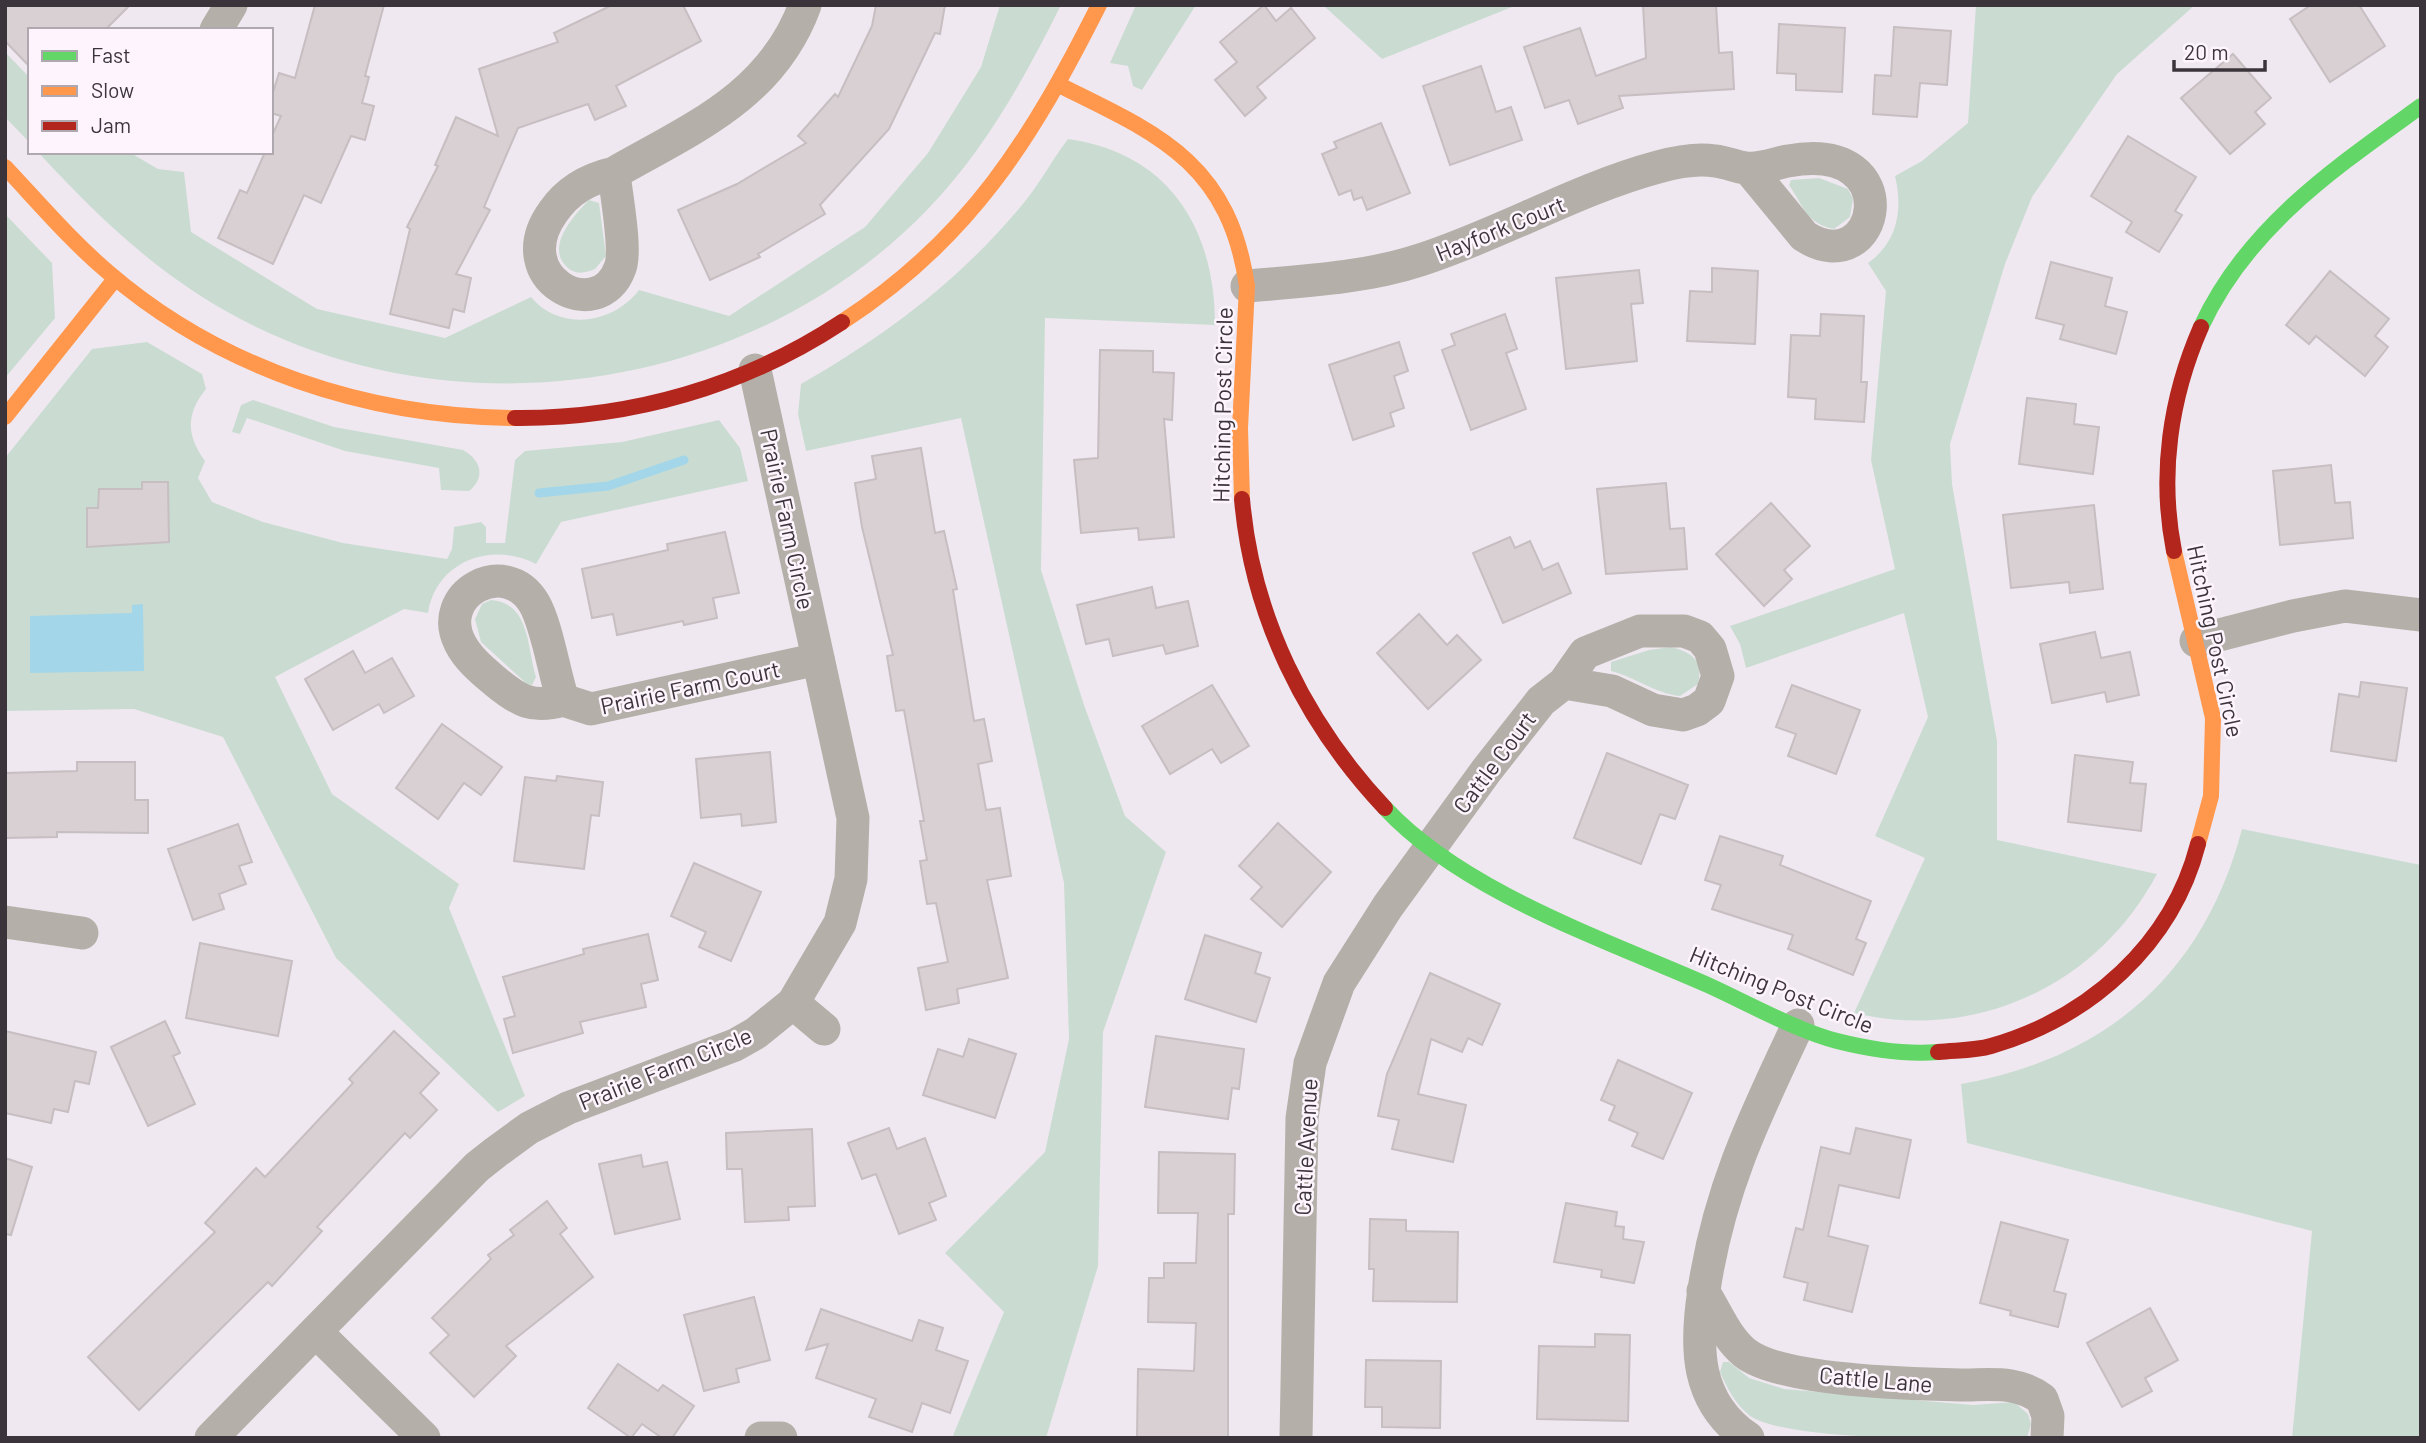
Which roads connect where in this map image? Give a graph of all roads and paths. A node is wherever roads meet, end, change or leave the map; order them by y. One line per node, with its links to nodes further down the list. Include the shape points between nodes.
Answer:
1 (231, 5): 4 (street)
2 (805, 5): 9 (street, via 775,61 744,96)
3 (1099, 5): 5 (street)
4 (217, 28)
5 (1059, 85): 11 (street, Hitching Post Circle, via 1151,131 1190,163 1223,206 1244,259); 12 (street, via 1011,162 956,229 878,297)
6 (2421, 106): 15 (street, Hitching Post Circle, via 2304,192 2265,230 2225,282 2200,329 2174,410 2166,489 2178,570)
7 (5, 167): 10 (street)
8 (1749, 169): 11 (street, Hayfork Court, via 1716,161 1678,162 1634,174 1397,267)
9 (614, 173)
10 (115, 279): 12 (street, via 242,358 338,393 414,410 468,417 590,414 690,393); 13 (street)
11 (1247, 286): 19 (street, Hitching Post Circle, via 1242,511 1258,590 1285,665 1317,723 1357,778)
12 (755, 370): 16 (street, Prairie Farm Circle)
13 (5, 417)
14 (2421, 615): 15 (street, via 2345,606)
15 (2196, 641): 23 (street, Hitching Post Circle, via 2216,748 2206,833 2169,917 2120,977 2077,1011 2038,1030 1955,1052 1881,1053)
16 (818, 659): 18 (street, Prairie Farm Court, via 603,708 574,706); 22 (street, Prairie Farm Circle, via 849,789 854,848 840,923)
17 (1564, 683): 19 (street, Cattle Court, via 1541,701)
18 (563, 700)
19 (1430, 848): 23 (street, Hitching Post Circle, via 1541,911); 31 (street, Cattle Avenue, via 1345,972 1325,1014 1310,1063 1302,1118)
20 (5, 922): 21 (street)
21 (82, 933)
22 (793, 1003): 24 (street); 26 (street, Prairie Farm Circle, via 734,1045 591,1098 529,1128 477,1167)
23 (1798, 1025): 25 (street, via 1727,1186 1710,1241)
24 (824, 1029)
25 (1703, 1291): 32 (street, via 1698,1318 1699,1368 1717,1408); 33 (street, Cattle Lane, via 1733,1341 1759,1361 1798,1372 1884,1380 2013,1384 2042,1399 2048,1416)
26 (316, 1332): 27 (street, Prairie Farm Circle); 28 (street)
27 (211, 1438)
28 (425, 1438)
29 (761, 1438): 30 (street)
30 (781, 1438)
31 (1296, 1438)
32 (1748, 1438)
33 (2047, 1438)

